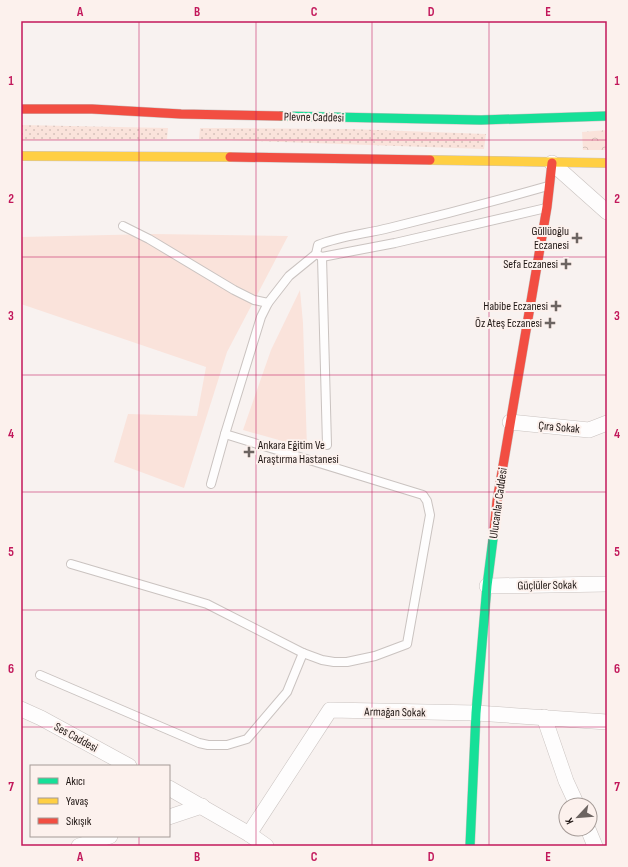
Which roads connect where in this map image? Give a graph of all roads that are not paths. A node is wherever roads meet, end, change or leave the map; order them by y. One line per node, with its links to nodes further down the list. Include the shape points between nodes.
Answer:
1 (21, 109): 2 (main road, Plevne Caddesi, via 481,120)
2 (607, 116)
3 (21, 156): 4 (main road)
4 (552, 163): 5 (main road); 6 (main road, Ulucanlar Caddesi); 8 (street)
5 (607, 163)
6 (550, 185): 7 (main road, Ulucanlar Caddesi); 10 (lane, via 482,205 330,240 318,245)
7 (548, 207): 10 (lane, via 395,243); 12 (main road, Ulucanlar Caddesi)
8 (607, 212)
9 (123, 226): 11 (lane, via 234,290 254,300)
10 (319, 255): 11 (lane, via 289,276); 15 (lane)
11 (268, 303): 14 (lane, via 261,317)
12 (510, 422): 13 (street, Çıra Sokak, via 589,430); 19 (main road, Ulucanlar Caddesi)
13 (607, 423)
14 (224, 434): 16 (lane); 20 (lane, via 423,495 427,501 430,515 407,644 375,656 347,662 322,660)
15 (328, 445)
16 (211, 484)
17 (71, 564): 20 (lane, via 206,604)
18 (607, 584): 19 (street, Güçlüler Sokak)
19 (487, 586): 23 (main road, Ulucanlar Caddesi)
20 (302, 653): 21 (lane, via 287,692 247,739 227,745 199,743)
21 (40, 675)
22 (21, 709): 26 (street, Ses Caddesi)
23 (476, 713): 24 (street, Armağan Sokak); 31 (street, Armağan Sokak, via 330,710); 35 (main road, Ulucanlar Caddesi)
24 (544, 717): 25 (street, Armağan Sokak); 28 (street)
25 (607, 722)
26 (127, 765)
27 (170, 789): 29 (street)
28 (573, 797)
29 (202, 806): 30 (street); 31 (street)
30 (170, 817)
31 (249, 834): 34 (street)
32 (107, 837): 33 (street)
33 (79, 846)
34 (266, 846)
35 (470, 846)

